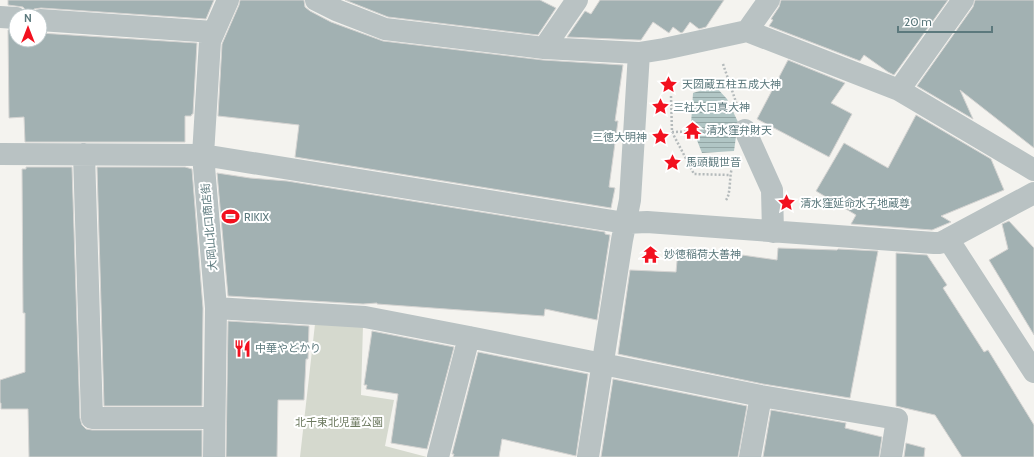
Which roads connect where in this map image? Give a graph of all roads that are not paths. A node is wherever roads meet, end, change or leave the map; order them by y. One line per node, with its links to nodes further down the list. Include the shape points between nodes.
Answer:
1 (228, 0): 8 (street, 大岡山北口商店街)
2 (316, 0): 9 (street, via 385,29)
3 (577, 0): 9 (street)
4 (769, 0): 7 (street)
5 (963, 0): 11 (street)
6 (48, 21): 8 (street)
7 (748, 31): 10 (street); 11 (street)
8 (214, 32): 15 (street, 大岡山北口商店街, via 210,41)
9 (544, 48): 10 (street)
10 (639, 52): 18 (street, via 630,200)
11 (899, 90): 16 (street)
12 (735, 130): 19 (street, via 772,190)
13 (0, 154): 14 (street)
14 (84, 154): 15 (street); 26 (street, via 92,418)
15 (203, 155): 18 (street); 21 (street, 大岡山北口商店街)
16 (1034, 170)
17 (1034, 194): 20 (street)
18 (625, 223): 19 (street, via 647,222); 23 (street)
19 (773, 232): 20 (street, via 934,243)
20 (948, 239): 24 (street)
21 (216, 308): 22 (street, via 365,317); 26 (street, 大岡山北口商店街)
22 (469, 336): 23 (street); 28 (street)
23 (602, 364): 25 (street); 29 (street)
24 (1034, 372)
25 (762, 396): 30 (street); 31 (street, via 897,419)
26 (214, 418): 27 (street, 大岡山北口商店街)
27 (214, 457)
28 (438, 457)
29 (588, 457)
30 (750, 457)
31 (890, 457)

